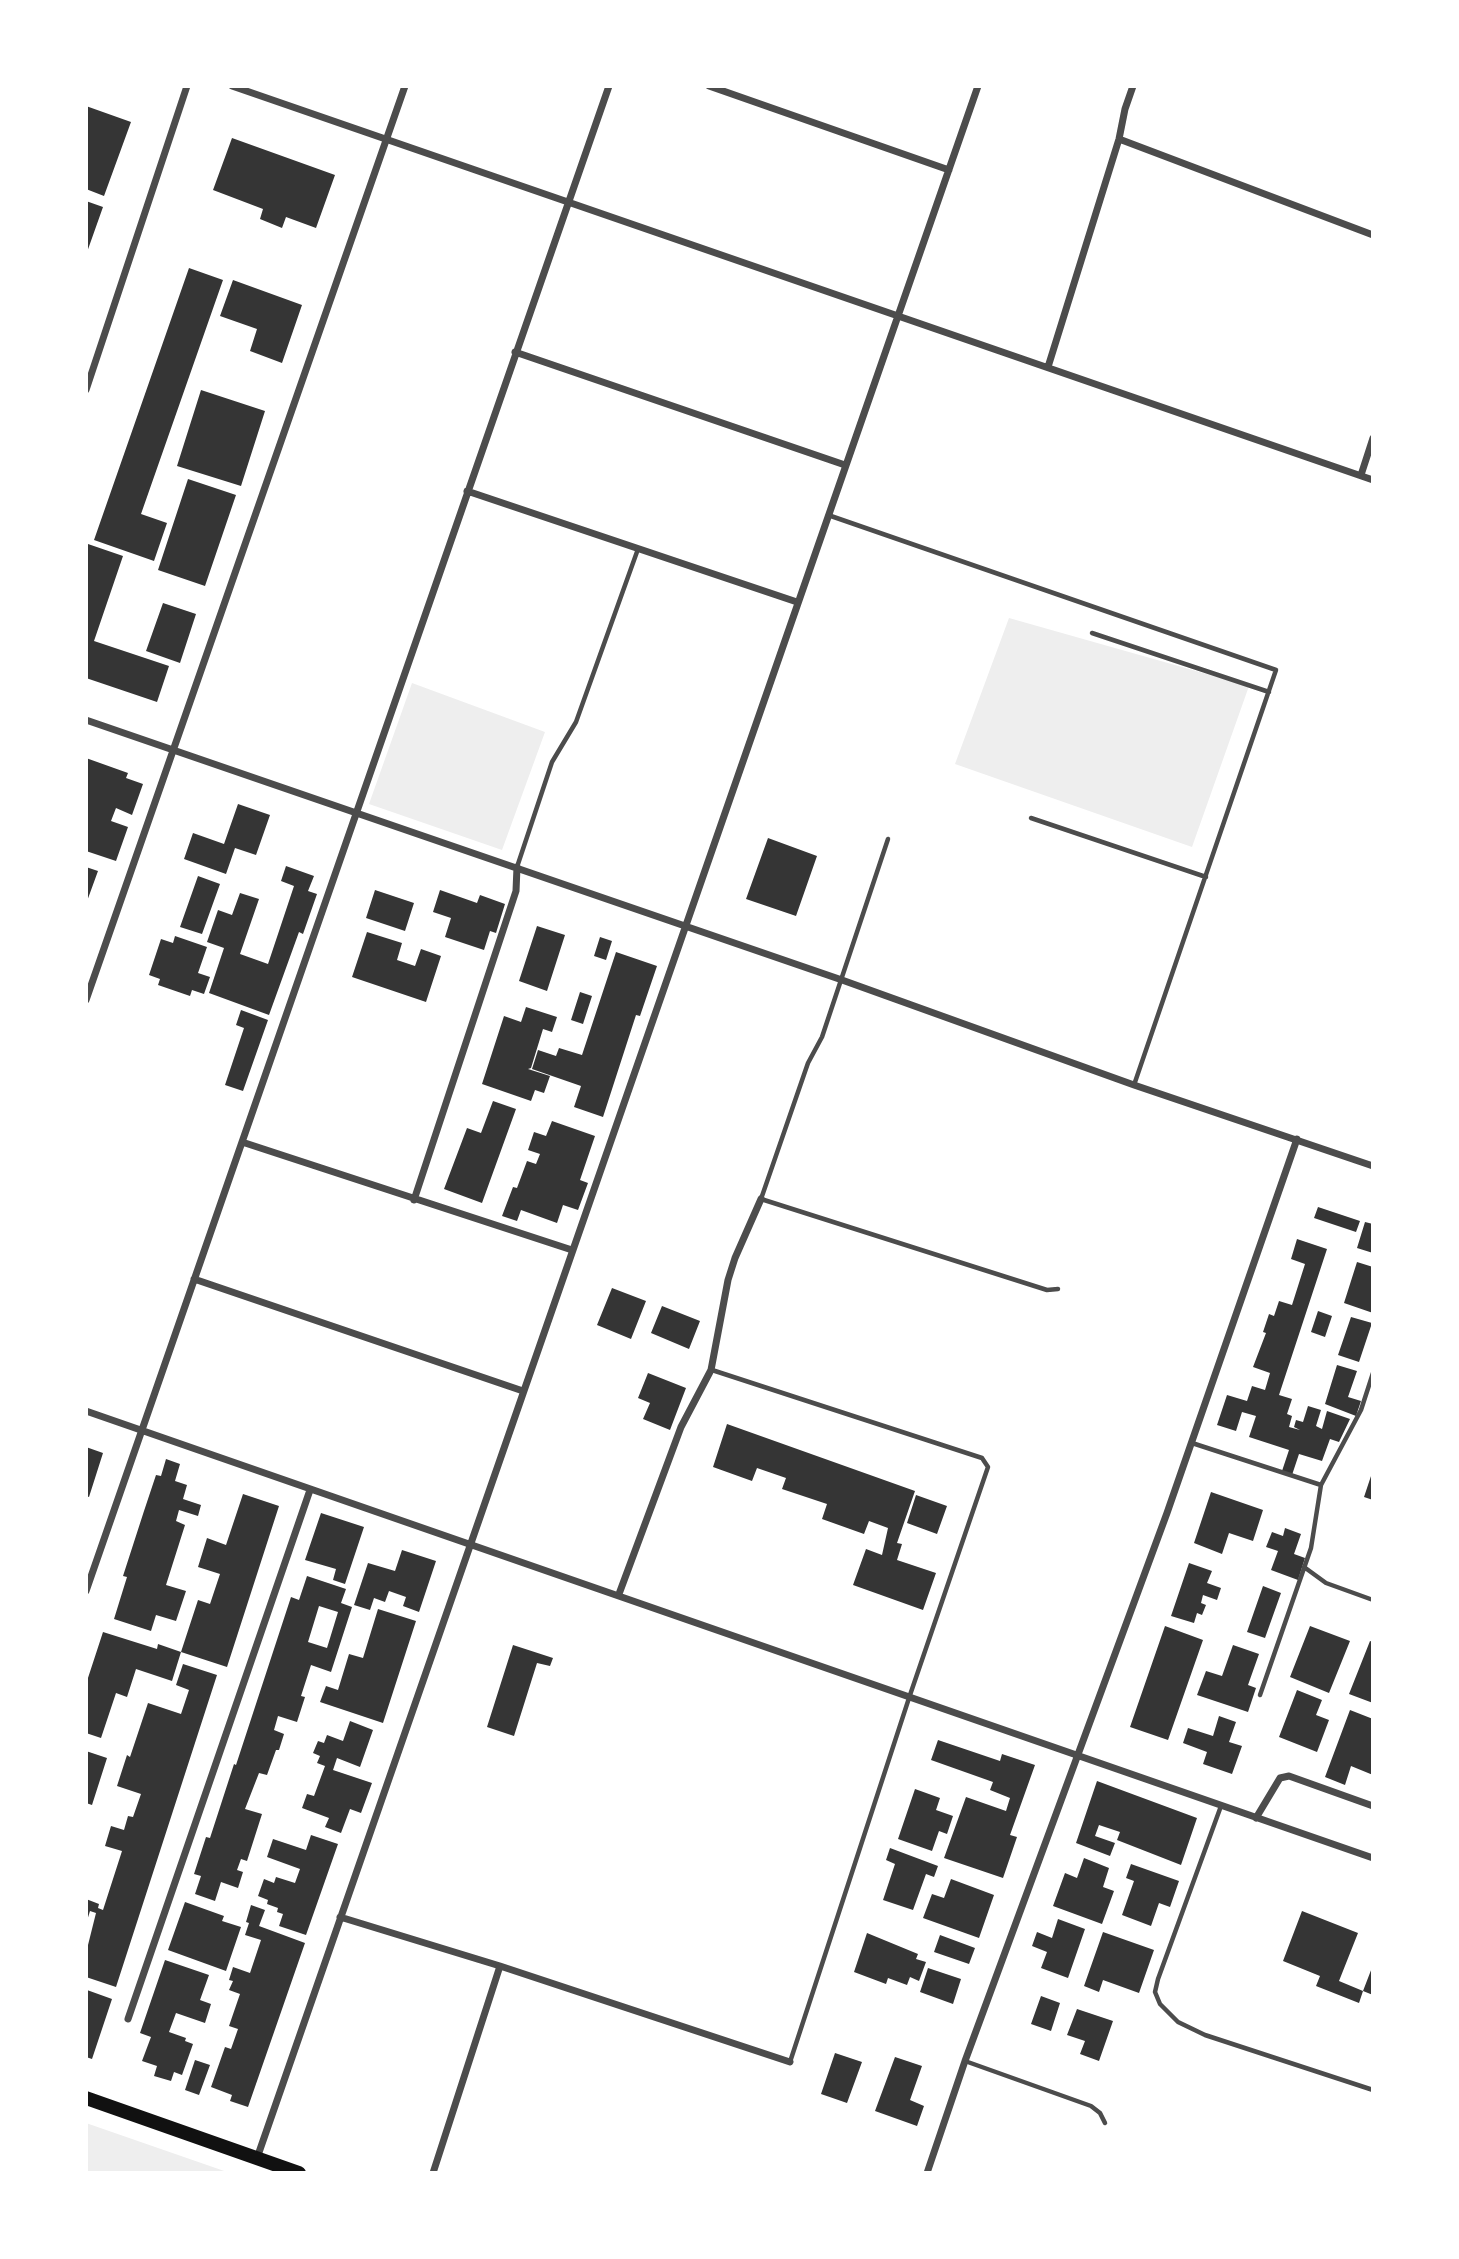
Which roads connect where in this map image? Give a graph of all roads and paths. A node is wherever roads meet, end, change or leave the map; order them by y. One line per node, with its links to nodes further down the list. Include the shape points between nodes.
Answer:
1 (187, 86): 16 (street)
2 (233, 86): 9 (street)
3 (405, 86): 9 (street)
4 (609, 86): 11 (street)
5 (709, 86): 10 (street)
6 (978, 86): 10 (street)
7 (1133, 86): 8 (street)
8 (1119, 139): 12 (street); 15 (street)
9 (387, 140): 11 (street); 28 (street)
10 (948, 170): 13 (street)
11 (568, 203): 13 (street); 14 (street)
12 (1373, 235)
13 (898, 316): 15 (street); 18 (street)
14 (515, 352): 18 (street); 21 (street)
15 (1048, 367): 19 (street)
16 (86, 390)
17 (1373, 438): 19 (street)
18 (845, 465): 22 (street)
19 (1361, 475): 20 (street)
20 (1373, 480)
21 (467, 491): 23 (street); 29 (street)
22 (828, 515): 24 (street); 26 (lane, via 1276,670)
23 (638, 549): 24 (street); 32 (lane, via 576,722 552,761)
24 (797, 601): 34 (street)
25 (1092, 633): 26 (lane)
26 (1269, 692): 33 (lane)
27 (86, 720): 28 (street)
28 (172, 751): 29 (street); 36 (street)
29 (356, 813): 32 (street); 39 (street)
30 (1031, 818): 33 (lane)
31 (888, 839): 35 (lane)
32 (517, 867): 34 (street); 42 (street, via 516,891)
33 (1206, 877): 37 (lane)
34 (685, 927): 35 (street); 43 (street)
35 (842, 980): 37 (street); 41 (lane)
36 (86, 1000)
37 (1135, 1085): 38 (street)
38 (1297, 1139): 40 (street); 51 (street)
39 (242, 1142): 42 (street); 44 (street)
40 (1373, 1166)
41 (761, 1199): 45 (lane, via 1047,1290); 46 (street, via 728,1280)
42 (414, 1200): 43 (street)
43 (572, 1250): 48 (street)
44 (194, 1279): 48 (street); 50 (street)
45 (1058, 1289)
46 (711, 1370): 57 (street, via 681,1427); 59 (lane, via 982,1458 988,1467)
47 (1373, 1373): 52 (lane, via 1361,1410)
48 (523, 1391): 54 (street)
49 (86, 1411): 50 (street)
50 (141, 1432): 53 (street); 56 (street)
51 (1191, 1443): 52 (lane); 61 (street)
52 (1321, 1485): 55 (lane)
53 (310, 1490): 54 (street); 68 (street)
54 (469, 1545): 57 (street); 66 (street)
55 (1304, 1567): 58 (lane, via 1326,1583); 60 (lane)
56 (86, 1591)
57 (619, 1594): 59 (street)
58 (1373, 1600)
59 (910, 1695): 61 (street); 69 (lane)
60 (1260, 1695)
61 (1079, 1756): 62 (street); 70 (street)
62 (1221, 1806): 64 (street); 71 (lane, via 1158,1979 1155,1992 1160,2004 1178,2022 1205,2035)
63 (1373, 1806): 64 (street, via 1289,1776 1280,1778)
64 (1256, 1818): 65 (street)
65 (1373, 1858)
66 (340, 1917): 67 (street); 74 (street)
67 (500, 1966): 69 (street); 76 (street)
68 (128, 2019)
69 (790, 2062)
70 (965, 2062): 73 (lane, via 1091,2106); 77 (street)
71 (1373, 2090)
72 (86, 2098): 74 (main road)
73 (1105, 2123)
74 (257, 2158): 75 (main road)
75 (299, 2173)
76 (433, 2173)
77 (927, 2173)

